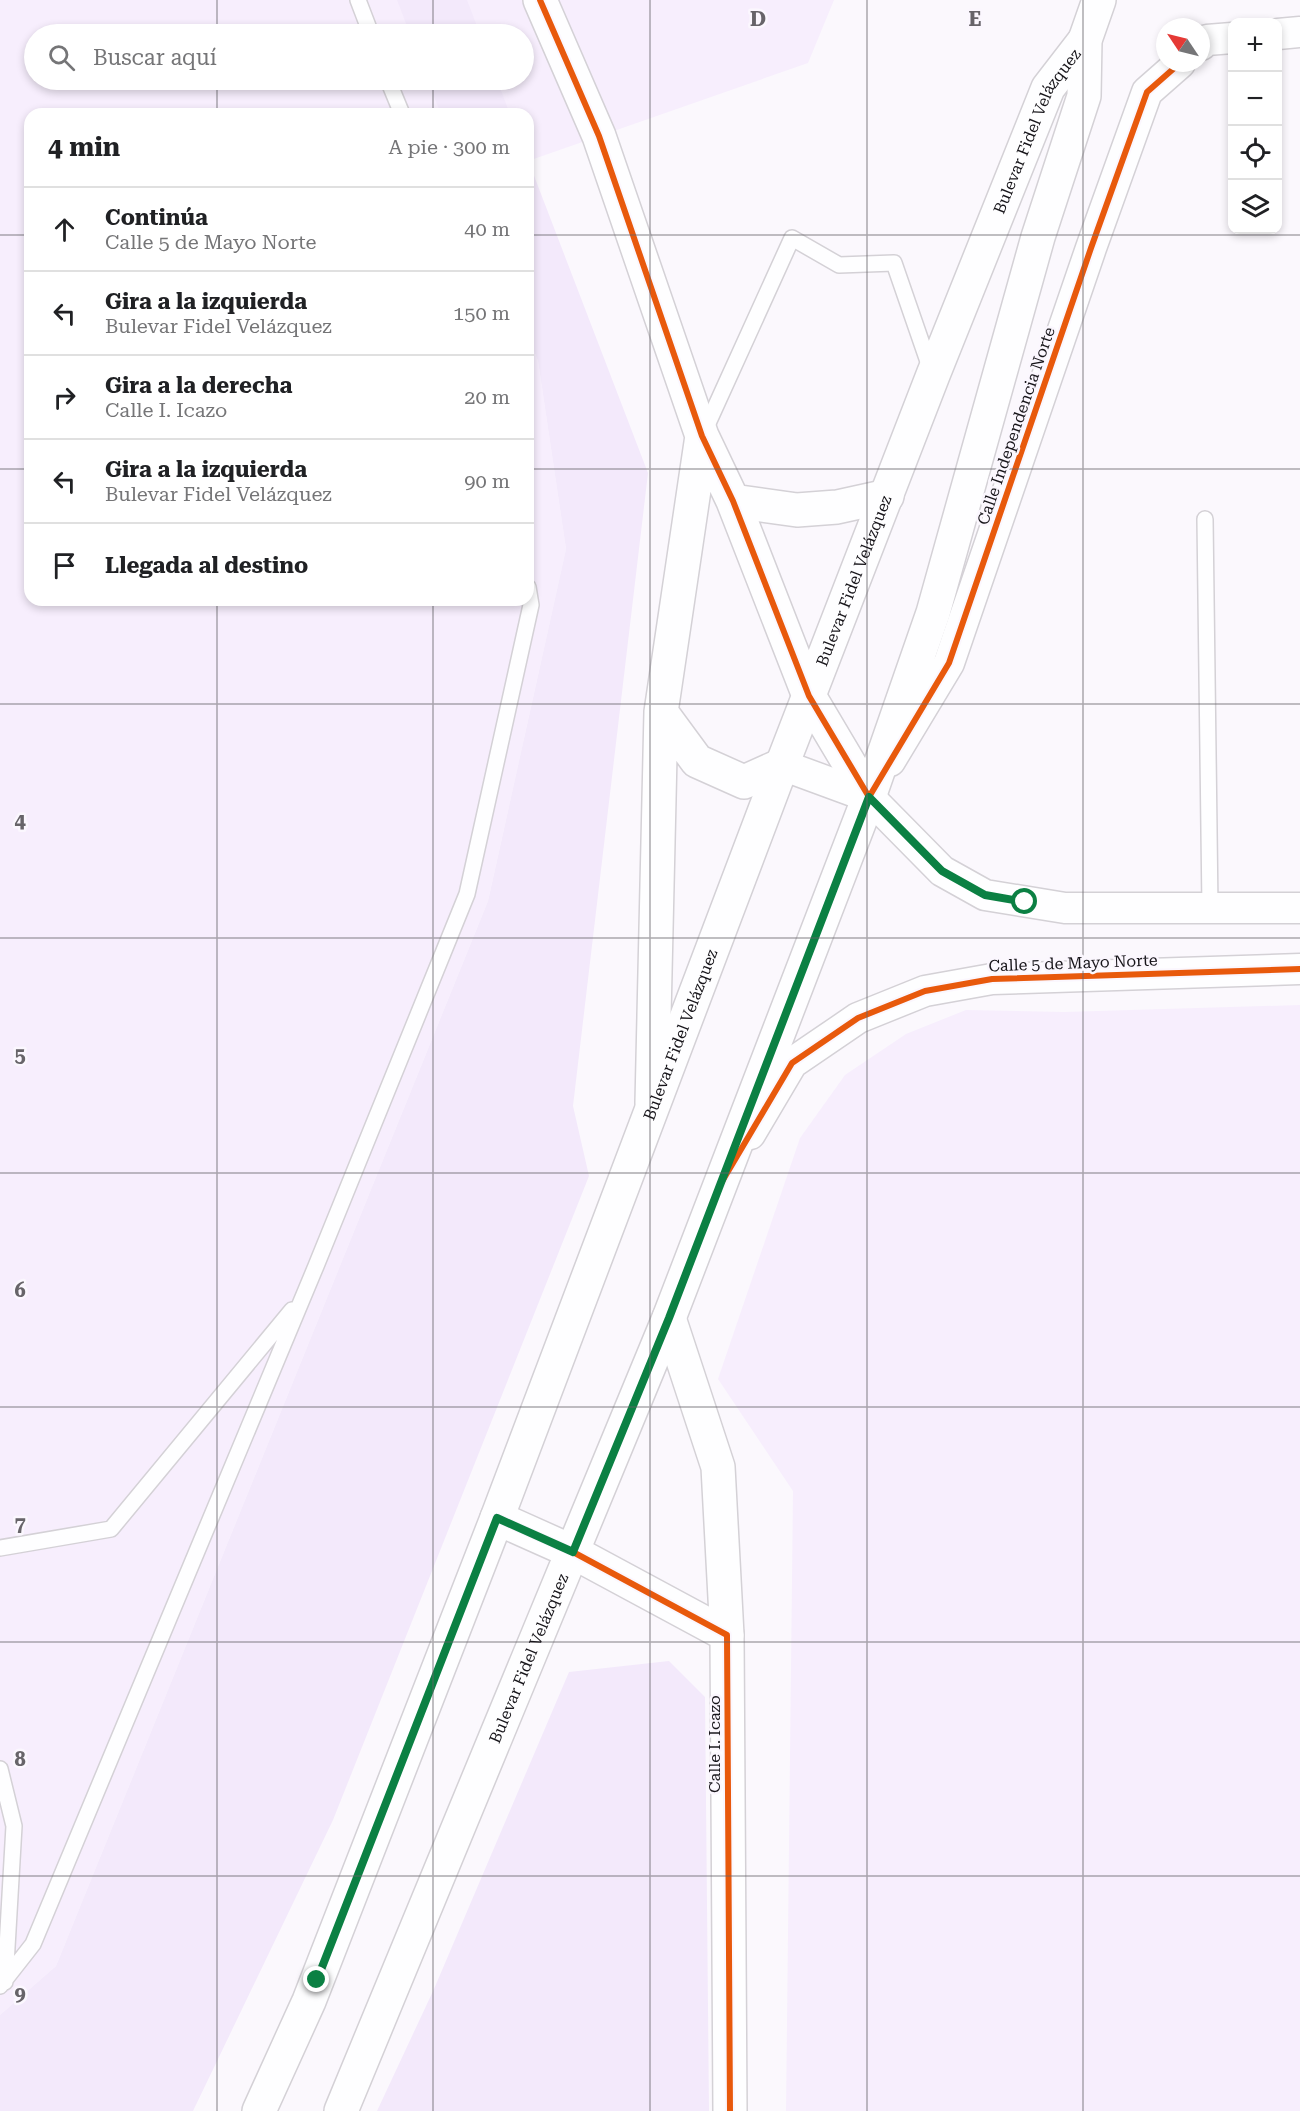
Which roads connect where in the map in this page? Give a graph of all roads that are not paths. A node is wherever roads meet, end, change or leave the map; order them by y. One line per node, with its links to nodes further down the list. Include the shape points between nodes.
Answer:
1 (358, 0): 4 (lane)
2 (540, 0): 14 (main road, via 598,136)
3 (1099, 0): 8 (main road)
4 (367, 24)
5 (1300, 32): 6 (street)
6 (1282, 34)
7 (1228, 38): 9 (street)
8 (1085, 40): 13 (main road, Bulevar Fidel Velázquez, via 1048,88); 22 (main road, Bulevar Fidel Velázquez, via 1084,96 1038,237 933,613)
9 (1210, 40)
10 (1170, 72): 22 (street, Calle Independencia Norte, via 1147,92 949,663)
11 (392, 90): 12 (lane)
12 (400, 108)
13 (933, 375): 14 (lane, via 894,263 839,265 792,238); 15 (main road, Bulevar Fidel Velázquez)
14 (702, 436): 16 (main road); 20 (main road)
15 (887, 496): 16 (main road, via 837,507 797,510); 19 (main road, Bulevar Fidel Velázquez)
16 (733, 501): 19 (main road)
17 (1205, 519): 23 (lane)
18 (531, 606): 28 (lane, via 467,894)
19 (809, 696): 21 (main road, Bulevar Fidel Velázquez); 22 (main road)
20 (661, 712): 21 (main road, via 697,761 744,782); 26 (main road)
21 (782, 765): 22 (street); 26 (main road, Bulevar Fidel Velázquez)
22 (869, 797): 23 (street, via 942,871 985,895 1065,908); 27 (main road, Bulevar Fidel Velázquez)
23 (1210, 908): 24 (street)
24 (1300, 908)
25 (1300, 969): 27 (street, Calle 5 de Mayo Norte, via 992,979 925,991 858,1018 792,1063)
26 (652, 1111): 30 (main road, Bulevar Fidel Velázquez)
27 (720, 1185): 29 (main road, Bulevar Fidel Velázquez)
28 (304, 1296): 31 (lane, via 111,1529); 35 (lane, via 33,1944)
29 (669, 1318): 32 (main road, Bulevar Fidel Velázquez); 33 (main road, Calle I. Icazo, via 718,1467)
30 (497, 1518): 32 (main road); 36 (main road, Bulevar Fidel Velázquez, via 309,2001)
31 (0, 1548)
32 (573, 1552): 33 (main road); 37 (main road, Bulevar Fidel Velázquez)
33 (727, 1635): 38 (main road, Calle I. Icazo)
34 (0, 1769): 35 (lane, via 14,1826)
35 (2, 1984)
36 (259, 2111)
37 (341, 2111)
38 (730, 2111)

